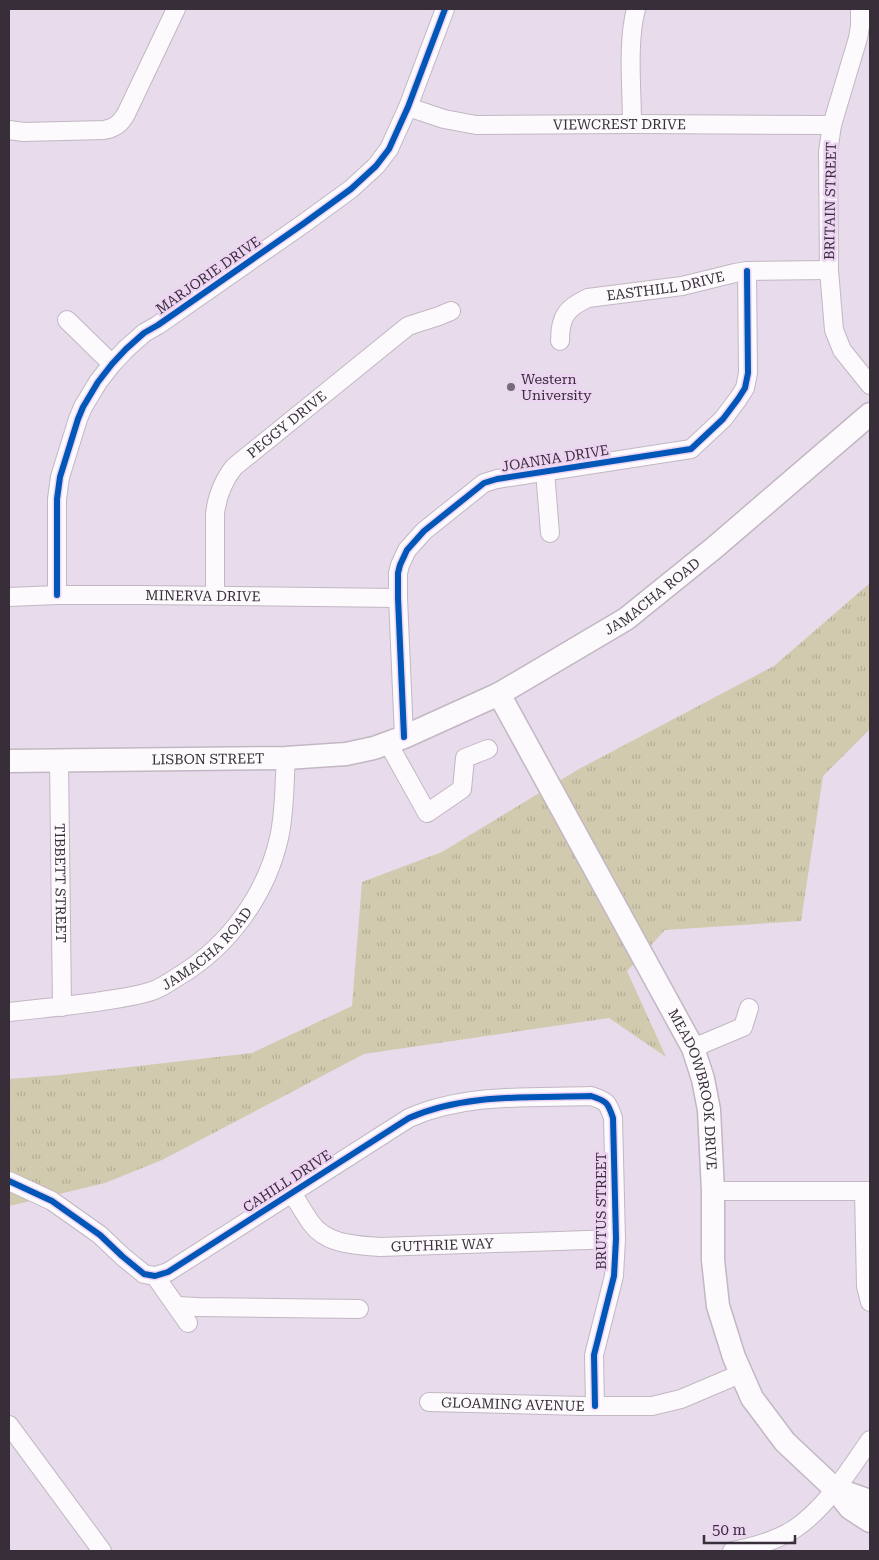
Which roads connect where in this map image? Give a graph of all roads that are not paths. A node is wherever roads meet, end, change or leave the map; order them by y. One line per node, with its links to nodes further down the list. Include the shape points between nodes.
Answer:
1 (176, 9): 8 (street, via 126,114 114,128)
2 (445, 9): 5 (street, MARJORIE DRIVE)
3 (636, 9): 6 (street, via 631,45)
4 (860, 9): 7 (street, BRITAIN STREET, via 858,38)
5 (408, 107): 6 (street, VIEWCREST DRIVE, via 476,125); 14 (street, MARJORIE DRIVE, via 389,149 351,189 144,333)
6 (632, 124): 7 (street, VIEWCREST DRIVE)
7 (832, 125): 9 (street, BRITAIN STREET, via 828,152)
8 (9, 130)
9 (829, 270): 10 (street, EASTHILL DRIVE); 15 (street, BRITAIN STREET, via 834,330 842,350)
10 (747, 271): 13 (street, EASTHILL DRIVE, via 682,286 588,298 564,315); 17 (street, JOANNA DRIVE, via 748,373 744,388 723,419 690,449)
11 (451, 311): 20 (street, PEGGY DRIVE, via 408,326 234,467 216,502)
12 (67, 320): 14 (street)
13 (560, 341)
14 (112, 364): 19 (street, MARJORIE DRIVE, via 83,408 60,476)
15 (870, 385)
16 (870, 414): 23 (main road, JAMACHA ROAD, via 626,619)
17 (546, 472): 18 (street); 22 (street, JOANNA DRIVE, via 484,484 424,531 403,557 398,573)
18 (550, 533)
19 (57, 595): 20 (street, MINERVA DRIVE); 21 (street, MINERVA DRIVE)
20 (215, 595): 22 (street, MINERVA DRIVE)
21 (9, 597)
22 (398, 598): 24 (street, JOANNA DRIVE)
23 (499, 694): 24 (main road, JAMACHA ROAD); 32 (main road, MEADOWBROOK DRIVE)
24 (396, 740): 25 (street, via 427,813 462,789 465,758); 26 (main road, LISBON STREET, via 346,754)
25 (488, 750)
26 (286, 758): 28 (main road, LISBON STREET); 29 (street, JAMACHA ROAD, via 282,820 274,856 260,890 228,935 186,972 153,990)
27 (9, 761): 28 (main road, LISBON STREET)
28 (59, 761): 29 (street, TIBBETT STREET)
29 (62, 1007): 31 (street, JAMACHA ROAD)
30 (749, 1008): 32 (street, via 743,1027)
31 (9, 1012)
32 (693, 1048): 35 (main road, MEADOWBROOK DRIVE, via 708,1110)
33 (608, 1104): 37 (street, CAHILL DRIVE, via 591,1096 476,1100 433,1108 409,1118); 38 (street, BRUTUS STREET, via 613,1118)
34 (9, 1181): 39 (street, via 52,1200 100,1235 139,1271)
35 (713, 1191): 36 (street); 44 (main road, MEADOWBROOK DRIVE, via 713,1260 718,1306)
36 (867, 1191): 40 (street, via 866,1286)
37 (291, 1192): 38 (street, GUTHRIE WAY, via 312,1225 328,1238 352,1245); 39 (street, CAHILL DRIVE, via 168,1272)
38 (616, 1239): 46 (street, BRUTUS STREET, via 614,1276 594,1355)
39 (155, 1276): 41 (street)
40 (870, 1302)
41 (177, 1306): 42 (street); 43 (street)
42 (359, 1308)
43 (188, 1323)
44 (740, 1374): 46 (street, GLOAMING AVENUE, via 652,1406); 49 (main road, MEADOWBROOK DRIVE, via 752,1398 785,1442)
45 (429, 1402): 46 (street, GLOAMING AVENUE)
46 (595, 1406)
47 (9, 1425): 52 (street)
48 (870, 1440): 49 (street)
49 (836, 1489): 50 (main road, MEADOWBROOK DRIVE); 51 (main road, MEADOWBROOK DRIVE, via 850,1508); 53 (street, via 810,1517 792,1530)
50 (870, 1501)
51 (870, 1521)
52 (102, 1551)
53 (732, 1551)

